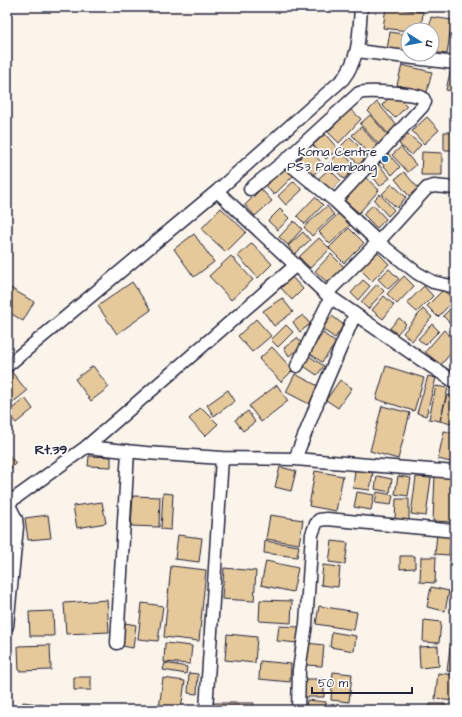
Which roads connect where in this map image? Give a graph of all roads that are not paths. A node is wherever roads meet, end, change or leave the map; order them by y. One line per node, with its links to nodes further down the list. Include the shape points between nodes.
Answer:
1 (361, 7): 2 (street)
2 (357, 51): 3 (street); 7 (street, via 343,79)
3 (455, 63)
4 (287, 159): 6 (street); 8 (street); 8 (street, via 359,93 368,91 423,98 425,102 422,107)
5 (455, 188): 9 (street, via 428,187)
6 (250, 189)
7 (217, 191): 10 (street); 14 (street)
8 (335, 201): 9 (street)
9 (378, 242): 11 (street, via 425,278); 12 (street)
10 (296, 265): 12 (street); 17 (street)
11 (455, 288)
12 (328, 295): 13 (street); 15 (street)
13 (356, 314): 16 (street); 20 (street)
14 (7, 366)
15 (297, 366)
16 (455, 382)
17 (86, 446): 18 (street); 22 (street)
18 (128, 451): 19 (street); 25 (street)
19 (222, 458): 20 (street); 26 (street)
20 (295, 460): 21 (street)
21 (455, 472)
22 (8, 504): 24 (street, via 17,527)
23 (455, 531): 27 (street, via 318,520 312,534 306,624 299,670)
24 (7, 626)
25 (118, 643)
26 (206, 710)
27 (298, 710)

